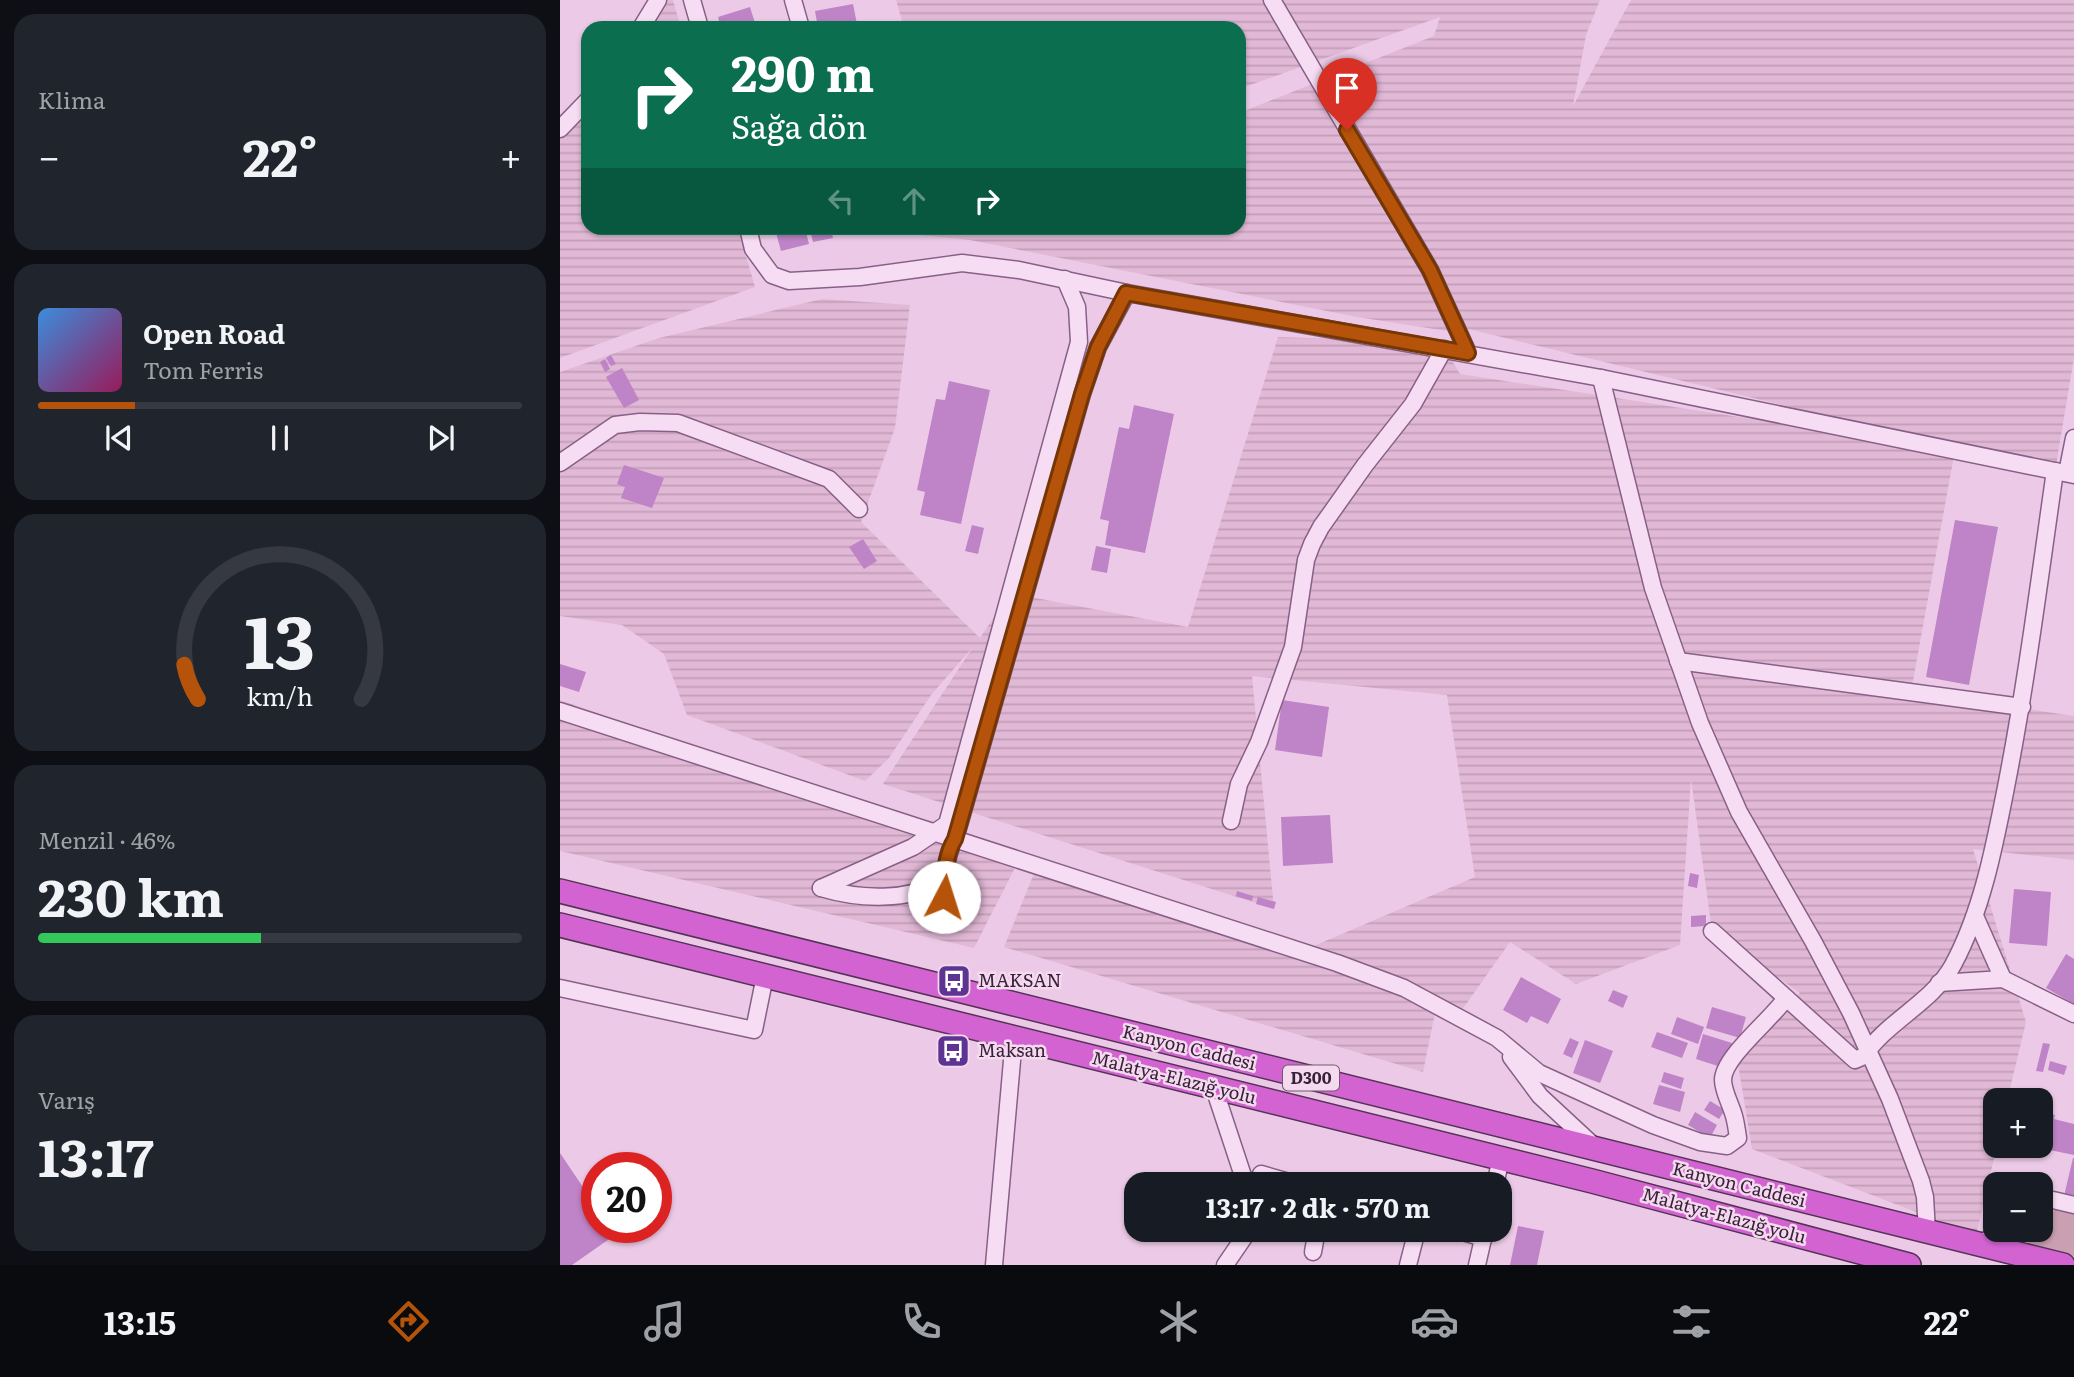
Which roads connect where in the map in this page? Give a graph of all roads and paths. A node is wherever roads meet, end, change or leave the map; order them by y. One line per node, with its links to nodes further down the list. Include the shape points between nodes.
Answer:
1 (658, 0): 5 (street)
2 (692, 0): 6 (street)
3 (793, 0): 7 (street)
4 (1272, 0): 14 (street, via 1430,270)
5 (645, 21)
6 (698, 21)
7 (799, 21)
8 (581, 107): 9 (street)
9 (560, 129)
10 (750, 235): 11 (street, via 753,249 772,275 789,281 962,263)
11 (1065, 279): 12 (street); 24 (street, via 1077,307 1079,342 947,824)
12 (1126, 293): 13 (street); 25 (street, via 1098,347 1082,394)
13 (1444, 349): 14 (street); 23 (street, via 1413,404 1364,465 1312,544 1293,647 1239,783)
14 (1468, 353): 15 (street)
15 (1601, 378): 18 (street); 20 (street, via 1653,588)
16 (2074, 438): 18 (street)
17 (560, 463): 19 (street, via 615,425 678,423 829,480)
18 (2065, 473): 21 (street)
19 (859, 509)
20 (1678, 661): 21 (street); 40 (street, via 1739,812 1814,941)
21 (2022, 707): 29 (street)
22 (560, 711): 24 (street)
23 (1231, 821)
24 (934, 833): 25 (street); 26 (street, via 821,888 886,896 914,894)
25 (955, 839): 26 (street); 39 (street, via 1337,963 1404,988)
26 (944, 882): 28 (street)
27 (560, 891): 42 (highway, Kanyon Caddesi / D300)
28 (945, 911)
29 (1975, 916): 33 (street); 34 (street)
30 (560, 925): 32 (highway, Malatya-Elazığ yolu / D300)
31 (1712, 931): 36 (street)
32 (765, 976): 35 (street, via 754,1030); 38 (highway, Malatya-Elazığ yolu / D300)
33 (2003, 979): 34 (street); 37 (street)
34 (1939, 983): 40 (street)
35 (560, 988)
36 (1786, 998): 39 (street, via 1726,1066 1723,1080 1738,1138 1727,1146 1700,1142 1653,1125 1539,1073); 40 (street, via 1855,1060)
37 (2074, 1014)
38 (1014, 1038): 41 (highway, Malatya-Elazığ yolu / D300); 57 (street)
39 (1497, 1038): 42 (street, via 1540,1096)
40 (1868, 1050): 48 (street, via 1913,1157 1925,1197)
41 (1214, 1088): 43 (highway, Malatya-Elazığ yolu / D300); 44 (street)
42 (1597, 1149): 48 (highway, Kanyon Caddesi / D300)
43 (1501, 1158): 45 (street); 56 (highway, Malatya-Elazığ yolu / D300)
44 (1242, 1172)
45 (1498, 1172)
46 (2053, 1200): 47 (street)
47 (2074, 1205)
48 (1927, 1233): 54 (highway, Kanyon Caddesi / D300)
49 (1240, 1242): 58 (street)
50 (1314, 1242): 55 (street)
51 (1414, 1242): 59 (street)
52 (1482, 1242): 60 (street)
53 (1984, 1242): 54 (street)
54 (1979, 1246): 62 (highway, Kanyon Caddesi / D300)
55 (1312, 1252)
56 (1884, 1262): 61 (highway, Malatya-Elazığ yolu / D300)
57 (994, 1265)
58 (1225, 1265)
59 (1408, 1265)
60 (1478, 1265)
61 (1909, 1265)
62 (2063, 1265)

